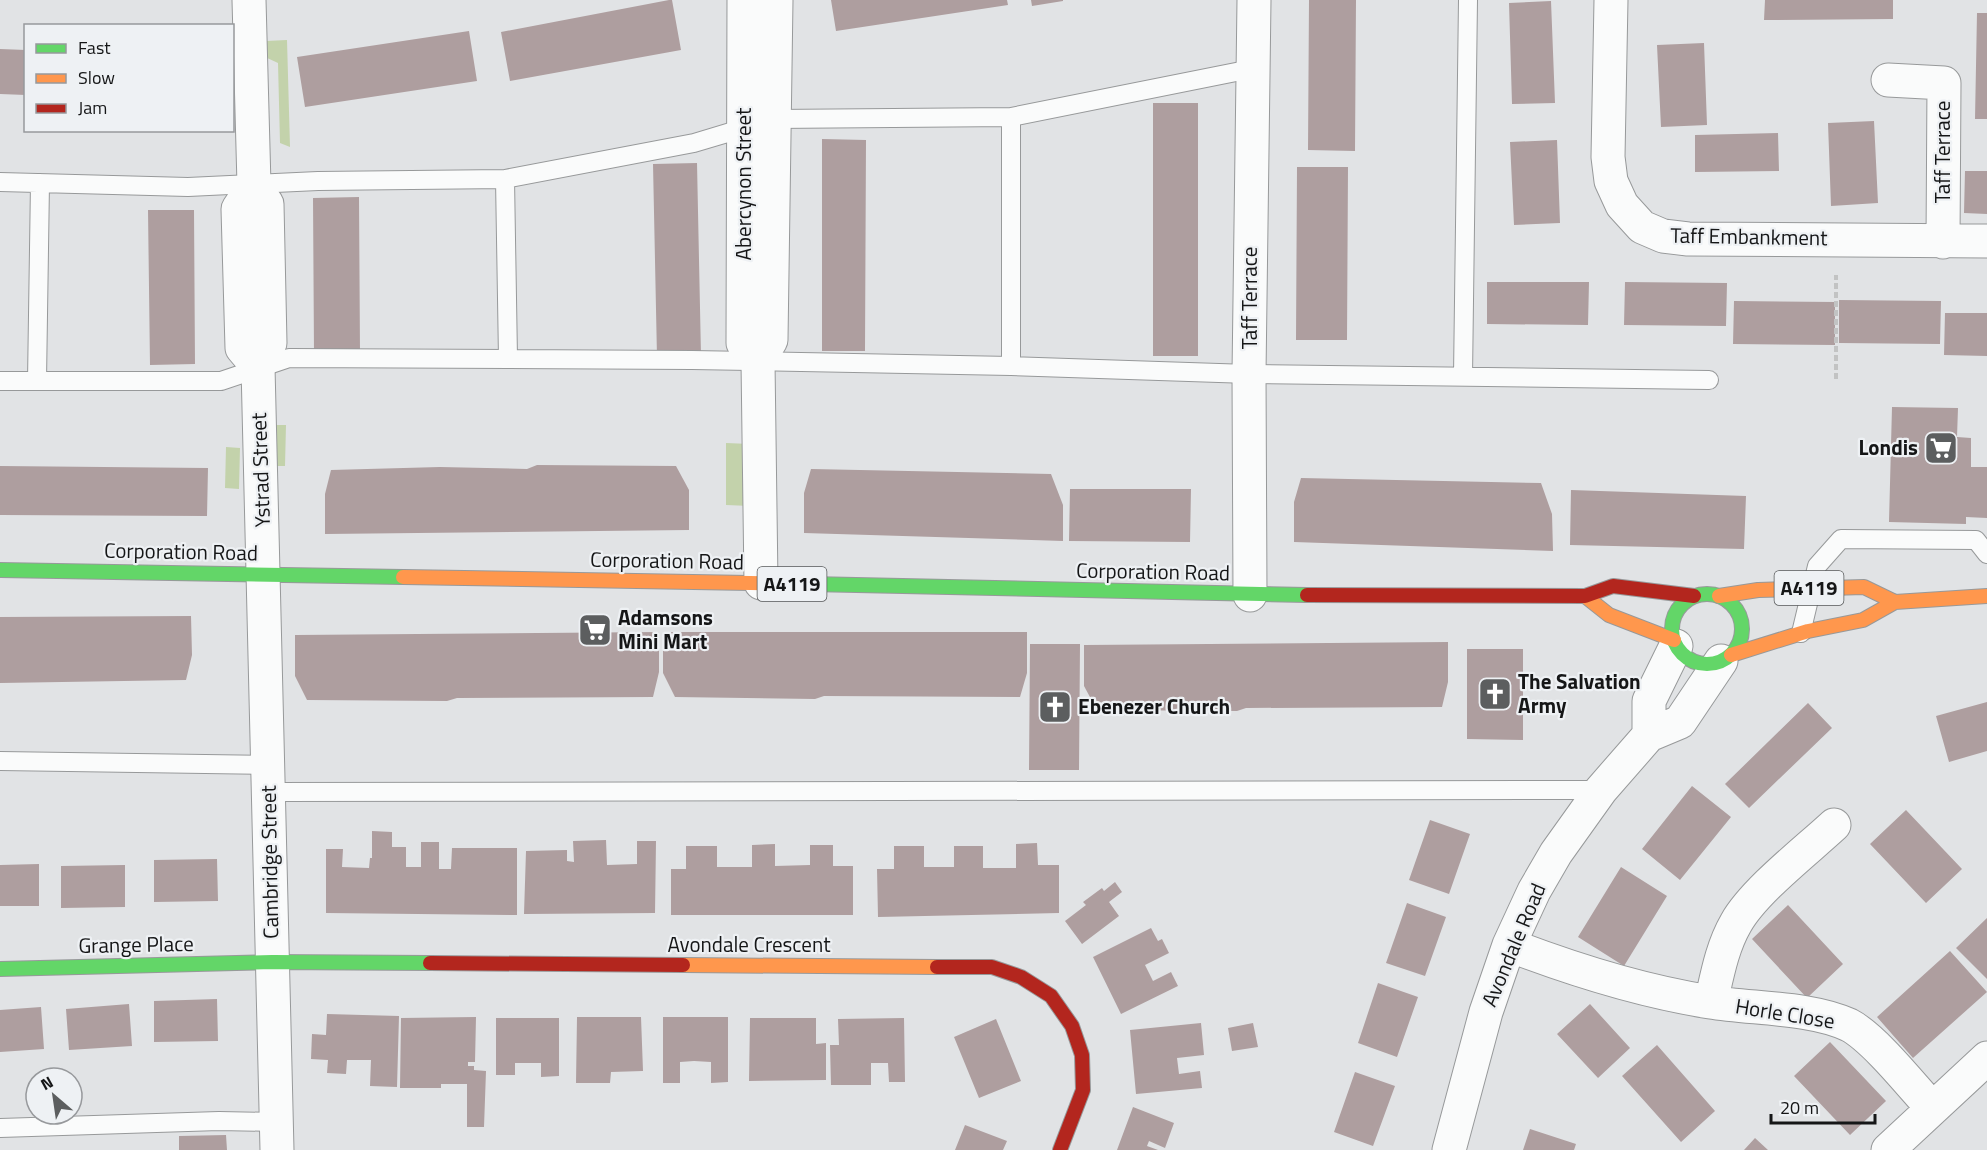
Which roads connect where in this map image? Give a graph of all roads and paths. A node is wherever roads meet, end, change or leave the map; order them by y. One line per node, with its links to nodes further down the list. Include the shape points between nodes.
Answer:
1 (249, 0): 14 (street)
2 (744, 0): 10 (street, Abercynon Street)
3 (776, 0): 10 (street, Abercynon Street)
4 (1254, 0): 7 (street, Taff Terrace)
5 (1468, 0): 22 (lane)
6 (1611, 0): 15 (street, Taff Embankment, via 1611,181 1622,205 1642,227 1663,236 1688,239)
7 (1251, 69): 9 (lane); 21 (street, Taff Terrace)
8 (1888, 80): 17 (street, Taff Terrace, via 1944,82)
9 (1011, 117): 10 (lane); 20 (lane)
10 (759, 124): 11 (lane, via 694,143); 19 (street, Abercynon Street, via 743,343)
11 (505, 179): 14 (lane); 18 (lane)
12 (0, 182): 13 (lane)
13 (40, 183): 14 (lane); 27 (lane)
14 (254, 185): 23 (street, via 238,209 242,348)
15 (1836, 239): 17 (street, Taff Embankment); 24 (path)
16 (1987, 241): 17 (street, Taff Embankment)
17 (1943, 242)
18 (508, 358): 19 (lane); 23 (lane, via 289,358)
19 (758, 362): 20 (lane); 31 (street, Abercynon Street)
20 (1011, 366): 21 (lane)
21 (1250, 374): 22 (lane); 33 (street, Taff Terrace)
22 (1463, 376): 25 (lane)
23 (259, 378): 27 (lane); 30 (street, Ystrad Street)
24 (1836, 379)
25 (1709, 380)
26 (0, 381): 27 (lane)
27 (37, 381)
28 (1987, 554): 32 (lane, via 1976,540 1841,539 1817,566)
29 (0, 570): 30 (main road, Corporation Road / A4119)
30 (264, 574): 31 (main road, Corporation Road / A4119); 44 (street, Cambridge Street)
31 (761, 583): 33 (main road, Corporation Road / A4119)
32 (1813, 587): 36 (main road, A4119); 38 (main road, A4119, via 1864,587); 39 (lane)
33 (1250, 595): 34 (main road, Corporation Road / A4119)
34 (1585, 596): 35 (main road, Corporation Road / A4119, via 1613,586); 40 (main road, via 1609,615)
35 (1694, 596): 36 (main road); 40 (main road, via 1677,609 1671,629)
36 (1719, 596): 41 (main road, via 1730,602 1742,622 1738,645)
37 (1987, 596): 38 (main road, A4119)
38 (1895, 602): 39 (main road, A4119, via 1863,620)
39 (1801, 633): 41 (main road, A4119)
40 (1675, 643): 41 (main road, via 1698,663 1710,664); 42 (street, via 1649,701)
41 (1726, 658): 42 (street, Avondale Road, via 1680,722)
42 (1649, 735): 45 (street, Avondale Road)
43 (0, 760): 44 (lane)
44 (268, 778): 45 (lane); 48 (street, Cambridge Street)
45 (1601, 790): 47 (street, Avondale Road, via 1534,891)
46 (1834, 825): 50 (street, Horle Close, via 1775,879 1736,922)
47 (1509, 945): 50 (street, Horle Close, via 1575,969); 56 (street, Avondale Road, via 1485,1012)
48 (272, 962): 49 (main road, Grange Place); 54 (street, Cambridge Street); 55 (main road, Avondale Crescent, via 992,968 1021,977 1051,996 1072,1026 1082,1055 1083,1090)
49 (0, 969)
50 (1711, 1002): 52 (street, Horle Close, via 1825,1016 1851,1026 1872,1042)
51 (1987, 1058): 52 (street)
52 (1932, 1108): 57 (street)
53 (0, 1128): 54 (lane, via 219,1121)
54 (276, 1136)
55 (1060, 1150)
56 (1449, 1150)
57 (1888, 1150)

